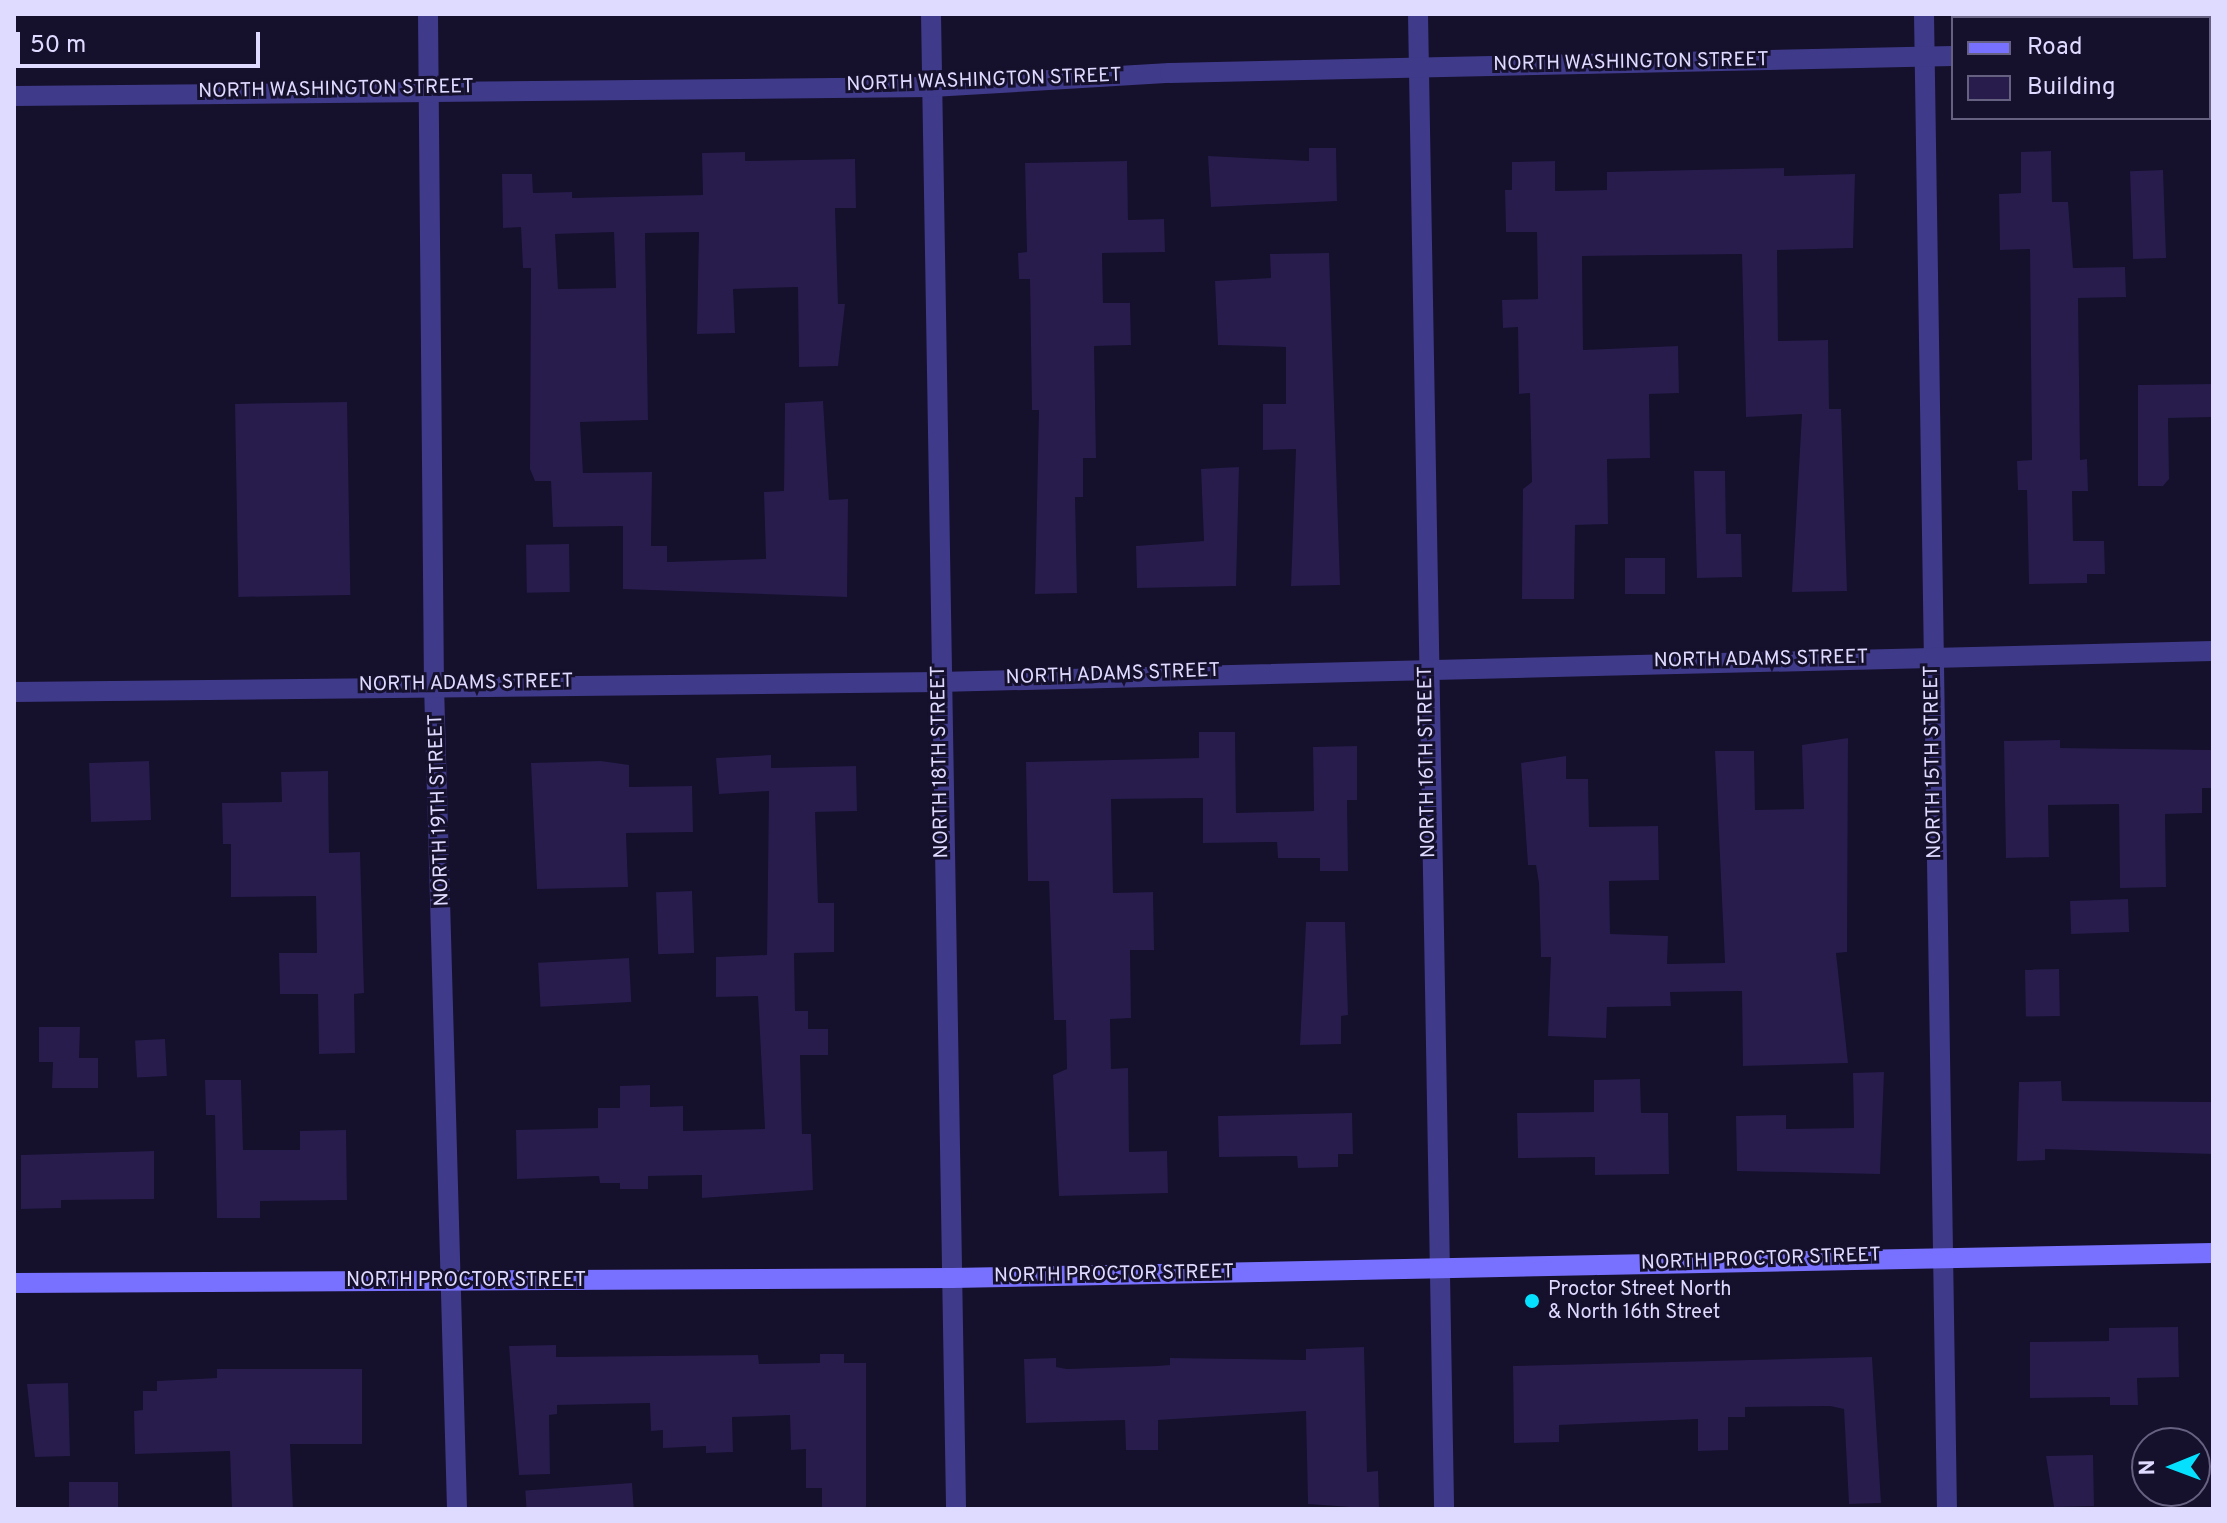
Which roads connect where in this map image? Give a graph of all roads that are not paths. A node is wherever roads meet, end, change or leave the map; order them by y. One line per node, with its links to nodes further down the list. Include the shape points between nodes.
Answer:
1 (428, 14): 9 (street, NORTH 19TH STREET)
2 (931, 14): 8 (street, NORTH 18TH STREET)
3 (1418, 14): 7 (street, NORTH 16TH STREET)
4 (1924, 14): 6 (street, NORTH 15TH STREET)
5 (1951, 56): 6 (street, NORTH WASHINGTON STREET)
6 (1926, 57): 7 (street, NORTH WASHINGTON STREET); 12 (street, NORTH 15TH STREET)
7 (1418, 67): 8 (street, NORTH WASHINGTON STREET); 13 (street, NORTH 16TH STREET)
8 (932, 87): 9 (street, NORTH WASHINGTON STREET); 14 (street, NORTH 18TH STREET)
9 (431, 89): 10 (street, NORTH WASHINGTON STREET); 15 (street, NORTH 19TH STREET)
10 (14, 96)
11 (2213, 651): 12 (street, NORTH ADAMS STREET)
12 (1932, 657): 13 (street, NORTH ADAMS STREET); 18 (street, NORTH 15TH STREET)
13 (1425, 666): 14 (street, NORTH ADAMS STREET); 19 (street, NORTH 16TH STREET)
14 (939, 682): 15 (street, NORTH ADAMS STREET); 20 (street, NORTH 18TH STREET)
15 (434, 685): 16 (street, NORTH ADAMS STREET); 21 (street, NORTH 19TH STREET)
16 (14, 692)
17 (2213, 1253): 18 (street, NORTH PROCTOR STREET)
18 (1947, 1255): 19 (street, NORTH PROCTOR STREET); 26 (street, NORTH 15TH STREET)
19 (1441, 1269): 20 (street, NORTH PROCTOR STREET); 25 (street, NORTH 16TH STREET)
20 (952, 1278): 21 (street, NORTH PROCTOR STREET); 24 (street, NORTH 18TH STREET)
21 (451, 1282): 22 (street, NORTH PROCTOR STREET); 23 (street, NORTH 19TH STREET)
22 (14, 1283)
23 (457, 1509)
24 (956, 1509)
25 (1444, 1509)
26 (1947, 1509)

